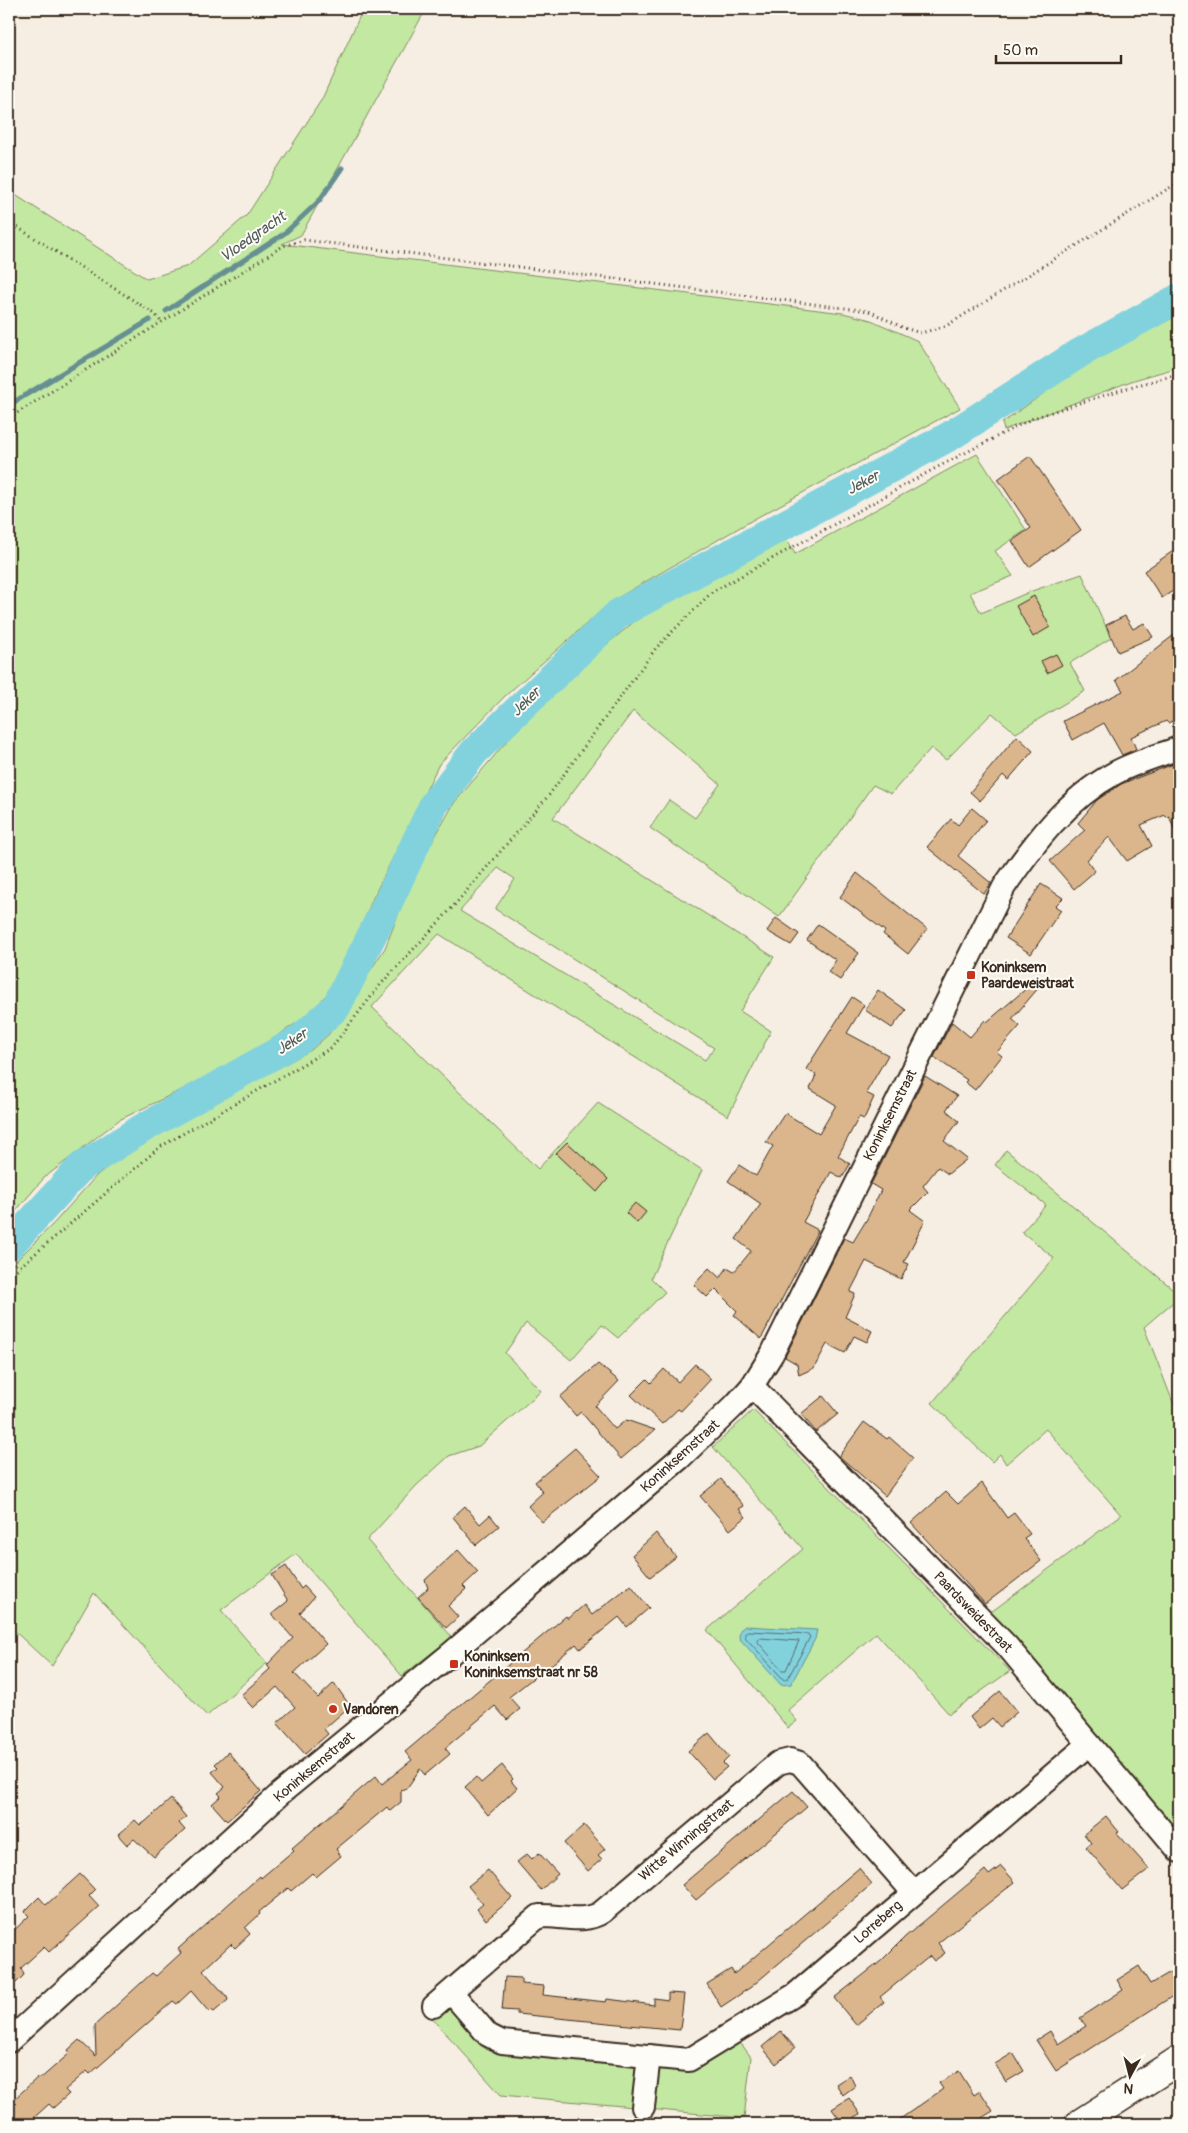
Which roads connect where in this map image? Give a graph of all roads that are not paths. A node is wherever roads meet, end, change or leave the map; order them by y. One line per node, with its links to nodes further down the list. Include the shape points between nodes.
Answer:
1 (1179, 748): 2 (street, Koninksemstraat, via 1115,773 1081,797 1054,821 1014,873 772,1354)
2 (752, 1386): 3 (street, Paardsweidestraat, via 1007,1646); 8 (street, Koninksemstraat, via 680,1458 281,1793)
3 (1089, 1744): 4 (street, Paardsweidestraat); 5 (street, Lorreberg)
4 (1179, 1851)
5 (913, 1892): 6 (street, Witte Winningstraat, via 800,1763 778,1763 595,1917 538,1916); 9 (street, Lorreberg, via 796,1994 690,2060)
6 (451, 1992): 7 (street, Witte Winningstraat); 9 (street, Lorreberg, via 488,2035 502,2042)
7 (434, 2006)
8 (9, 2041)
9 (649, 2056): 11 (street)
10 (1179, 2060): 12 (main road)
11 (643, 2106)
12 (1079, 2124)

